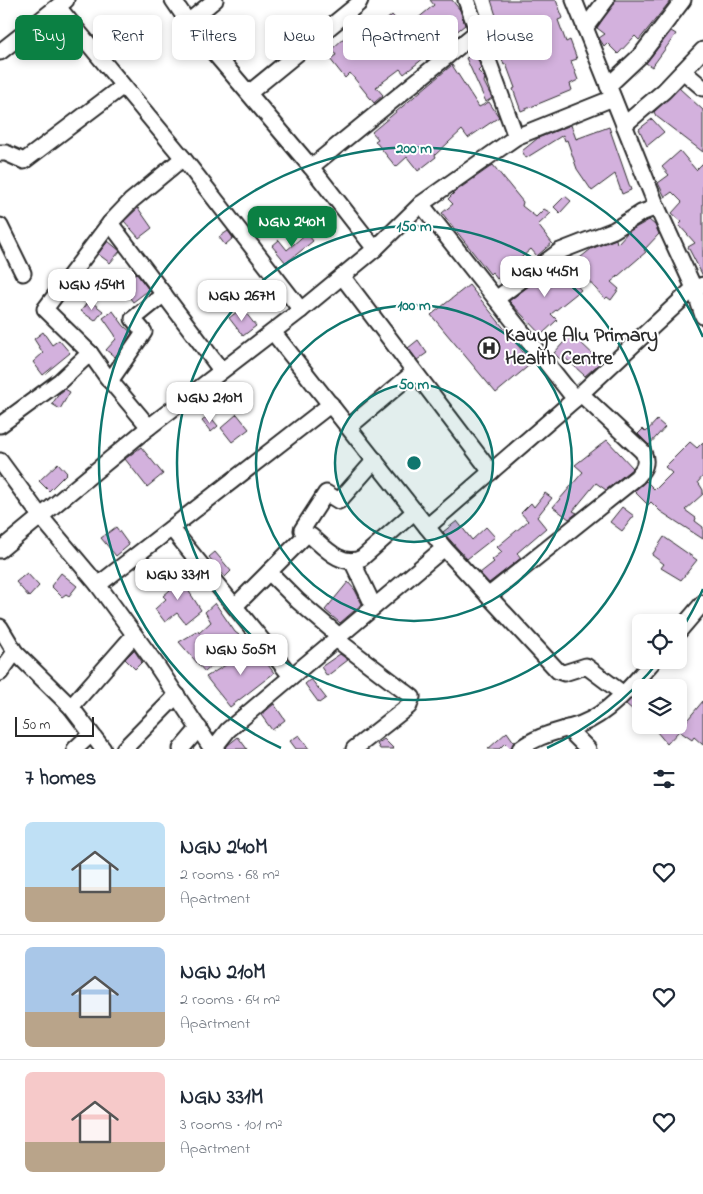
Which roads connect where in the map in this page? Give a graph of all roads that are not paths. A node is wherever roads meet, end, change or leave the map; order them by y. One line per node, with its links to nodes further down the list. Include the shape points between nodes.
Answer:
1 (173, 0): 9 (street)
2 (215, 0): 10 (street)
3 (360, 0): 22 (street)
4 (466, 0): 11 (street)
5 (574, 0): 12 (street)
6 (606, 0): 12 (street)
7 (683, 0): 21 (street)
8 (62, 3): 15 (street); 19 (street)
9 (183, 15)
10 (197, 15)
11 (472, 15)
12 (585, 28): 21 (street)
13 (468, 39): 28 (street)
14 (703, 50): 18 (street)
15 (0, 52)
16 (220, 60): 22 (street)
17 (488, 60): 24 (street)
18 (683, 71): 20 (street); 23 (street)
19 (123, 86): 26 (street, via 27,160 20,161); 27 (street)
20 (703, 88)
21 (611, 92): 23 (street); 24 (street)
22 (249, 94): 28 (street)
23 (624, 125): 30 (street)
24 (516, 137): 29 (street)
25 (0, 140): 26 (street)
26 (6, 155)
27 (183, 158): 31 (street); 39 (street)
28 (311, 167): 33 (street)
29 (421, 204): 33 (street); 38 (street)
30 (656, 207): 36 (street); 38 (street, via 614,230 560,251)
31 (110, 223): 37 (street); 42 (street, via 45,309)
32 (0, 226): 34 (street)
33 (375, 249): 35 (street)
34 (23, 273)
35 (342, 276): 39 (street); 44 (street)
36 (698, 287): 40 (street); 46 (street)
37 (164, 294): 43 (street); 45 (street, via 133,319 144,332)
38 (496, 299): 46 (street)
39 (301, 310): 41 (street)
40 (703, 316)
41 (273, 332): 43 (street); 47 (street)
42 (90, 353): 45 (street); 48 (street, via 60,381)
43 (222, 370): 49 (street)
44 (414, 372): 50 (street); 53 (street)
45 (110, 381): 49 (street)
46 (578, 396): 53 (street); 64 (street, via 643,452 646,459 644,468)
47 (331, 404): 50 (street); 57 (street)
48 (0, 425)
49 (149, 427): 55 (street)
50 (349, 427): 51 (street)
51 (375, 460): 54 (street); 58 (street, via 339,501 326,493 302,530)
52 (0, 461): 55 (street)
53 (490, 472): 56 (street)
54 (414, 511): 56 (street); 61 (street, via 362,558)
55 (42, 517): 60 (street); 63 (street)
56 (427, 527): 59 (street)
57 (172, 529): 63 (street); 66 (street)
58 (304, 536): 61 (street, via 311,536 336,556); 62 (street)
59 (444, 548): 64 (street); 67 (street)
60 (0, 550)
61 (352, 561): 67 (street)
62 (269, 572): 66 (street); 71 (street)
63 (98, 585): 70 (street)
64 (488, 596): 76 (street, via 558,671 564,674 586,666)
65 (703, 603): 68 (street)
66 (235, 606): 75 (street)
67 (374, 607): 71 (street)
68 (687, 622)
69 (0, 627): 72 (street)
70 (134, 635): 77 (street); 78 (street)
71 (338, 638): 75 (street); 87 (street, via 412,697 410,706)
72 (15, 652): 74 (street); 78 (street)
73 (645, 669): 76 (street)
74 (0, 673)
75 (292, 676): 86 (street, via 228,730)
76 (622, 693): 80 (street, via 596,716)
77 (177, 695): 79 (street); 84 (street)
78 (71, 707): 81 (street)
79 (198, 728): 85 (street); 86 (street)
80 (567, 728): 88 (street, via 542,735); 89 (street)
81 (90, 734): 82 (street); 83 (street)
82 (75, 749)
83 (103, 749)
84 (124, 749)
85 (181, 749)
86 (212, 749)
87 (354, 749)
88 (520, 749)
89 (588, 749)

